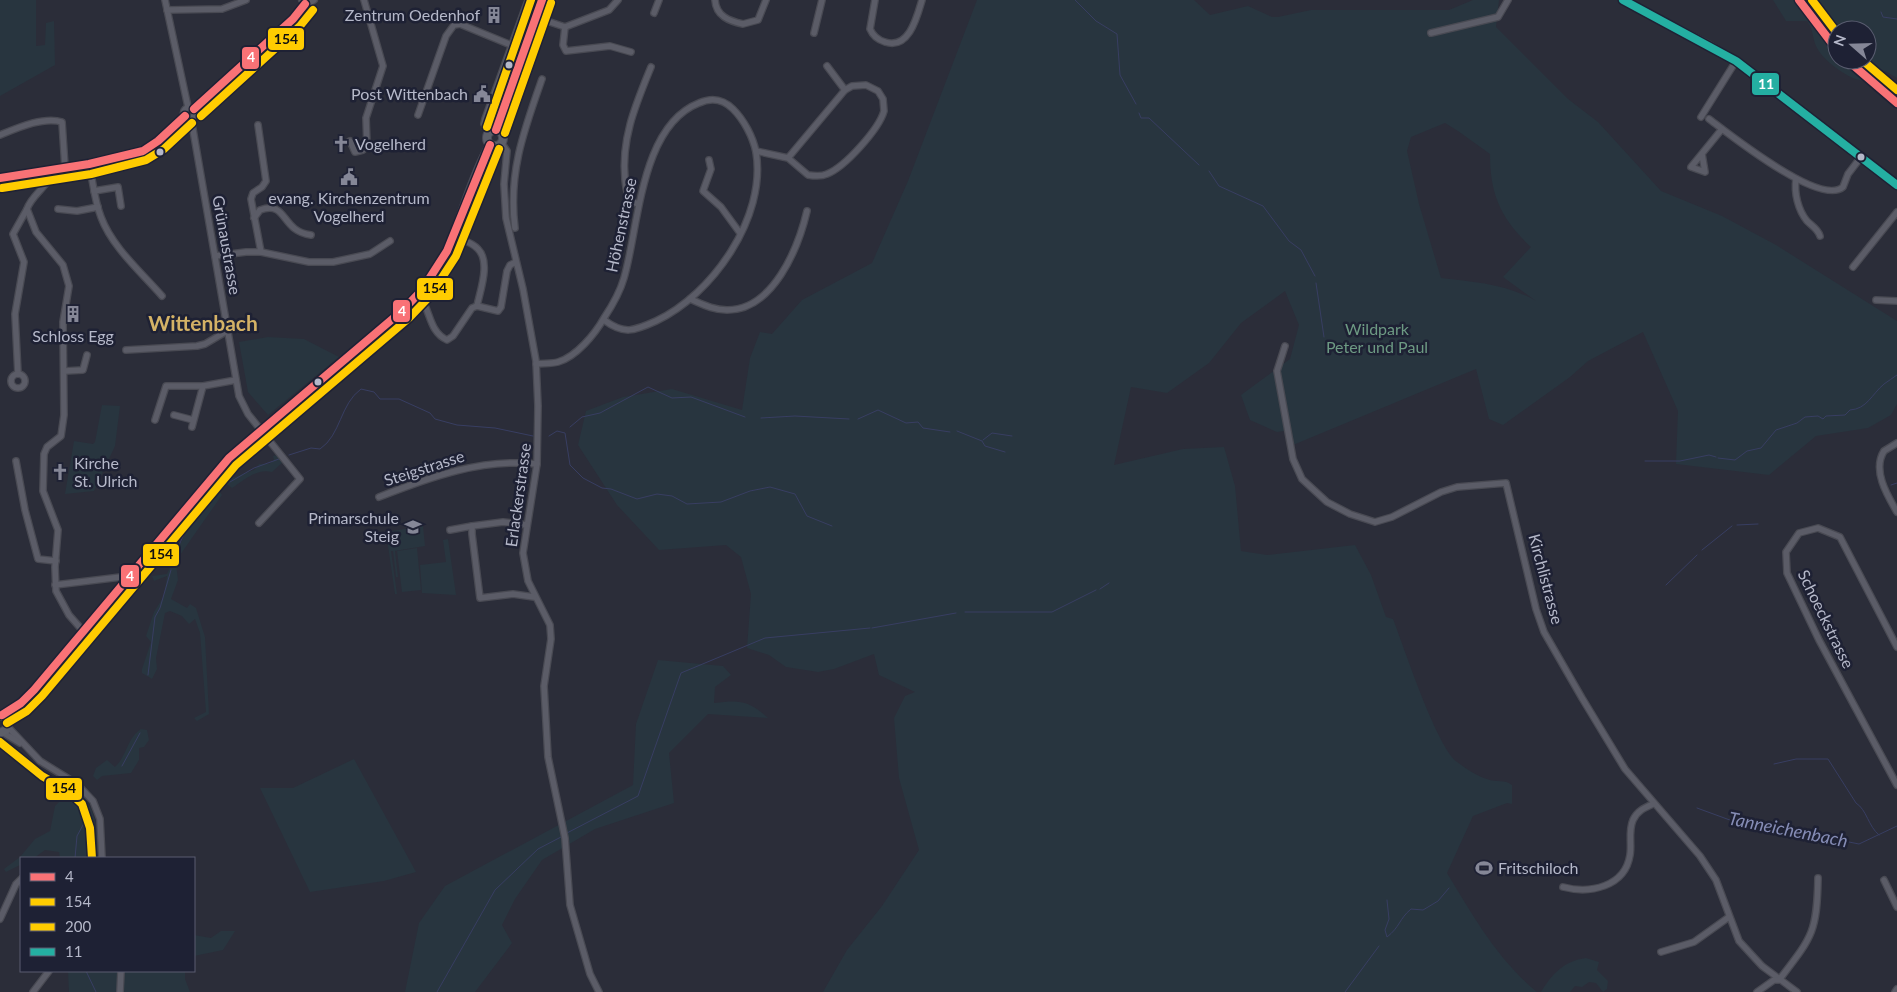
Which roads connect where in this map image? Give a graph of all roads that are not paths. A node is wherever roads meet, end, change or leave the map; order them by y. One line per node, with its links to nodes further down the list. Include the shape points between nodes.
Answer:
1 (165, 0): 18 (street)
2 (246, 0): 18 (street, via 222,9)
3 (314, 0): 16 (street, via 310,4)
4 (364, 0): 43 (street, via 383,66 366,118 367,146 355,152)
5 (542, 0): 20 (main road)
6 (618, 0): 21 (street, via 609,10)
7 (659, 0): 19 (street)
8 (715, 0): 9 (street, via 722,15 743,24 758,20)
9 (766, 0)
10 (822, 0): 23 (street)
11 (874, 0): 12 (street, via 870,24 872,33 881,40 896,44 907,36)
12 (922, 0)
13 (1508, 0): 22 (street, via 1498,18)
14 (1623, 0): 27 (street)
15 (1799, 0): 24 (main road)
16 (303, 2): 34 (street, via 293,19)
17 (527, 3): 25 (street)
18 (167, 10): 34 (street)
19 (654, 13)
20 (535, 17): 21 (street); 41 (main road)
21 (566, 27): 26 (street, via 562,45 566,51 610,46)
22 (1431, 33)
23 (814, 34)
24 (1827, 38)
25 (511, 45): 35 (street, via 460,24 454,25); 41 (street, via 484,122)
26 (631, 52)
27 (1736, 61): 37 (street); 48 (street)
28 (827, 66): 32 (street)
29 (651, 68): 60 (street, via 632,112 624,151 627,193)
30 (1858, 70): 33 (main road)
31 (542, 78): 55 (street, via 525,126)
32 (845, 90): 49 (street); 49 (street, via 862,84 882,96 884,111 871,134 828,174 808,175)
33 (1897, 103)
34 (191, 108): 36 (street, via 194,114); 36 (street, via 184,111)
35 (418, 114)
36 (188, 117): 51 (street, via 148,148); 75 (street, Grünaustrasse)
37 (1701, 117)
38 (1708, 119): 40 (street)
39 (258, 125): 67 (street, via 266,177 265,184 252,195)
40 (1722, 129): 47 (street); 57 (street)
41 (493, 131): 44 (main road, via 502,135); 45 (main road, via 487,139)
42 (0, 135): 52 (street, via 37,123 62,122)
43 (350, 141)
44 (501, 142): 45 (main road, via 496,146); 54 (street, Erlackerstrasse, via 507,151)
45 (490, 145): 71 (main road)
46 (756, 151): 49 (street); 60 (street, Höhenstrasse, via 739,115 726,103 711,99 694,105 676,120 660,144 645,176); 69 (street, via 756,188)
47 (1702, 154)
48 (1861, 157): 57 (street, via 1838,191); 58 (street)
49 (788, 158)
50 (710, 160): 69 (street, via 711,169 703,191)
51 (89, 164): 52 (street); 59 (street)
52 (65, 168): 53 (street)
53 (52, 170): 56 (street); 63 (street)
54 (505, 171): 55 (street); 76 (street, Erlackerstrasse, via 506,218)
55 (515, 172): 68 (street, via 512,190)
56 (0, 178)
57 (1796, 179): 72 (street, via 1799,206)
58 (1897, 185)
59 (94, 191): 61 (street, via 118,187); 62 (street)
60 (638, 204): 84 (street, Höhenstrasse, via 624,280)
61 (121, 206)
62 (98, 207): 64 (street, via 77,211); 78 (street, via 114,240)
63 (27, 209): 90 (street, via 36,232 58,256 66,274 69,290 64,312); 91 (street, via 13,234 24,262 15,314)
64 (58, 209)
65 (807, 211): 80 (street, via 784,269 754,303 721,310)
66 (1897, 212): 77 (street)
67 (254, 218): 70 (street, via 260,210 274,207 291,227); 74 (street)
68 (515, 228)
69 (740, 233): 80 (street, via 720,269)
70 (312, 235)
71 (454, 236): 79 (main road, via 439,268); 83 (street, via 480,251 483,275)
72 (1820, 236)
73 (390, 241): 74 (street, via 370,254 333,262 309,262)
74 (261, 252): 75 (street)
75 (215, 256): 85 (street, Grünaustrasse)
76 (516, 262): 83 (street, via 507,271 498,311); 89 (street, Erlackerstrasse)
77 (1854, 267)
78 (162, 296)
79 (419, 296): 83 (street, via 433,328 447,340); 98 (main road)
80 (690, 298): 84 (street, via 663,318 633,331 622,330)
81 (1876, 300): 82 (street)
82 (1897, 301)
83 (477, 306)
84 (604, 320): 89 (street, Höhenstrasse, via 566,359 552,364)
85 (227, 331): 87 (street, via 196,346); 92 (street, Grünaustrasse)
86 (1285, 346): 119 (street, Kirchlistrasse, via 1277,371 1293,459 1302,479 1328,502 1375,522 1457,487 1506,483 1544,632 1620,762)
87 (126, 350)
88 (87, 355): 90 (street, via 82,370)
89 (536, 364): 101 (street, Erlackerstrasse)
90 (64, 371): 108 (street, via 66,401 62,431 45,452 43,472 43,491 58,530)
91 (18, 374)
92 (236, 380): 93 (street); 98 (street, Grünaustrasse, via 242,405)
93 (203, 386): 95 (street, via 166,386); 96 (street)
94 (174, 415): 96 (street)
95 (155, 420)
96 (193, 420): 97 (street)
97 (192, 427)
98 (261, 430): 104 (street, Grünaustrasse, via 300,479); 109 (main road, via 214,475)
99 (1897, 443): 103 (street, via 1884,451 1879,460 1884,485)
100 (16, 461): 108 (street, via 38,558)
101 (538, 464): 102 (street, Steigstrasse, via 470,467); 105 (street, Erlackerstrasse)
102 (379, 497)
103 (1897, 512)
104 (259, 523)
105 (527, 525): 106 (street, via 503,522); 110 (street, Erlackerstrasse, via 523,553)
106 (472, 526): 107 (street); 112 (street, via 480,598)
107 (450, 530)
108 (56, 561): 111 (street)
109 (126, 580): 111 (street, via 116,577); 114 (main road)
110 (528, 581): 112 (street); 113 (street, Erlackerstrasse)
111 (55, 585): 114 (street, via 62,604)
112 (521, 594): 113 (street)
113 (534, 597): 134 (street, Erlackerstrasse, via 549,620 551,630 544,686 545,718 548,757 565,838 570,905 590,974)
114 (83, 631): 117 (main road)
115 (1895, 640): 116 (street, Schoeckstrasse); 118 (street, Schoeckstrasse, via 1840,537 1818,528 1799,533 1786,552 1787,573)
116 (1897, 647)
117 (3, 724): 120 (street, via 47,768 77,784 93,801 100,819)
118 (1897, 784)
119 (1653, 804): 124 (street, via 1638,812 1633,820 1628,862 1618,878 1600,888); 126 (street, Kirchlistrasse, via 1700,856 1716,880)
120 (102, 857)
121 (1818, 878): 131 (street, via 1814,927 1800,954)
122 (20, 880): 127 (street)
123 (1884, 880): 125 (street)
124 (1563, 887)
125 (1897, 907)
126 (1729, 917): 128 (street, via 1694,942); 131 (street, Kirchlistrasse, via 1745,948)
127 (0, 919)
128 (1661, 952)
129 (48, 972): 132 (street)
130 (121, 972): 133 (street)
131 (1779, 980): 135 (street); 136 (street, Kirchlistrasse)
132 (33, 992)
133 (120, 992)
134 (599, 992)
135 (1756, 992)
136 (1796, 992)

